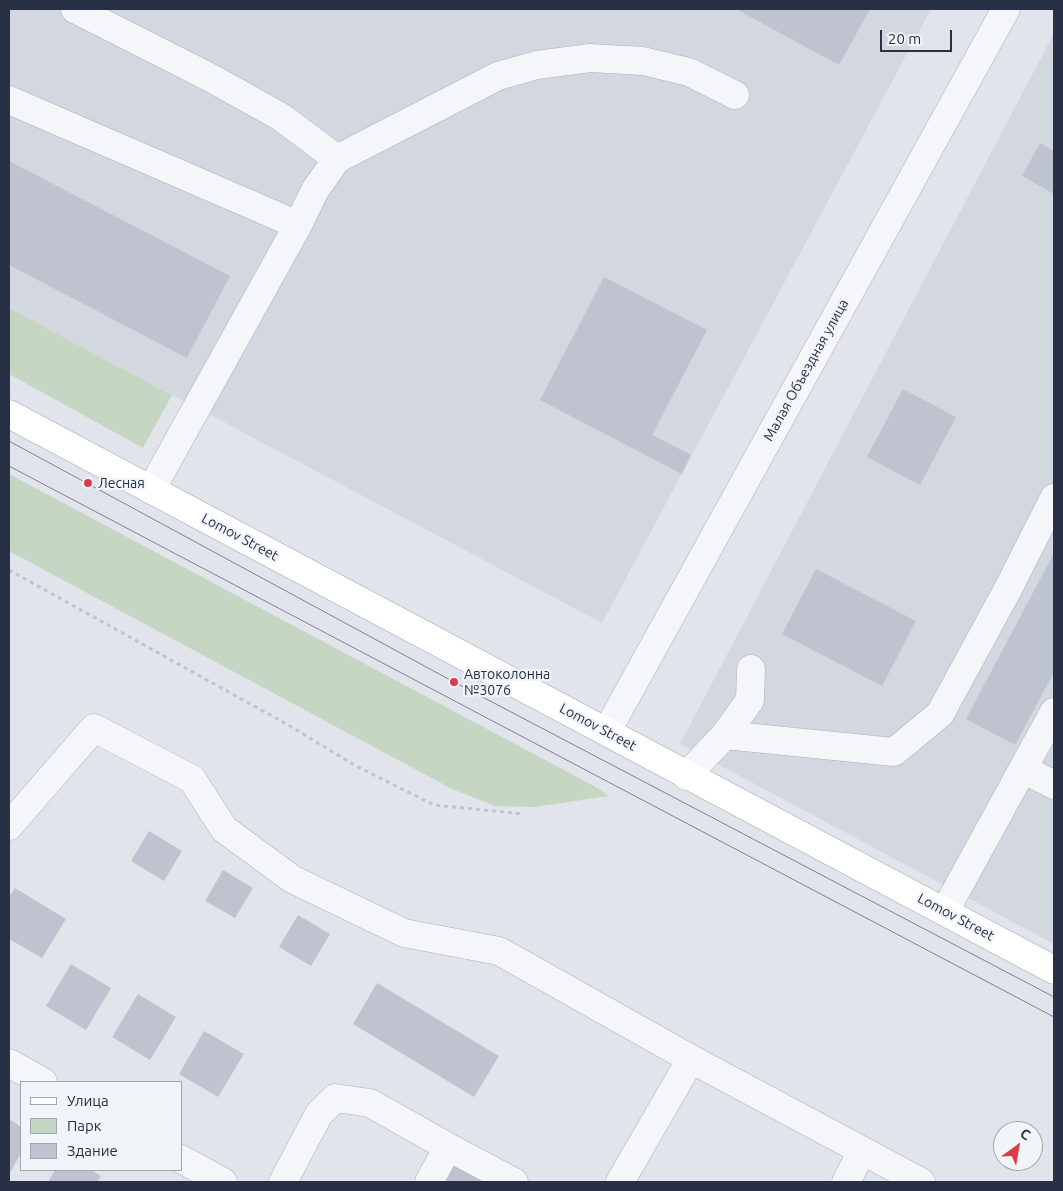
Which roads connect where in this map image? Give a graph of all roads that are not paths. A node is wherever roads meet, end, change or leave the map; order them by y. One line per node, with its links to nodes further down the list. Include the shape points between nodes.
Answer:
1 (75, 9): 5 (street, via 281,116)
2 (1006, 9): 12 (street, Малая Объездная улица)
3 (735, 94): 5 (street, via 689,72 643,62 590,58 537,65 498,76)
4 (9, 100): 6 (street)
5 (336, 159): 6 (street)
6 (298, 224): 8 (street)
7 (9, 414): 8 (main road, Lomov Street)
8 (151, 490): 12 (main road, Lomov Street)
9 (1054, 498): 13 (street, via 940,714 894,752)
10 (751, 669): 13 (street, via 750,700)
11 (1054, 712): 14 (street)
12 (606, 731): 15 (main road, Lomov Street)
13 (725, 735): 15 (street)
14 (1023, 769): 16 (street); 18 (street)
15 (686, 776): 18 (main road, Lomov Street)
16 (1054, 785)
17 (9, 826): 20 (street, via 94,728 192,779 224,829 292,879 404,933 499,951)
18 (945, 911): 19 (main road, Lomov Street)
19 (1054, 970)
20 (691, 1058): 24 (street); 30 (street)
21 (9, 1064): 22 (street)
22 (41, 1081)
23 (448, 1147): 27 (street, via 370,1103 335,1098 319,1114); 28 (street); 29 (street)
24 (862, 1151): 31 (street); 32 (street)
25 (182, 1160): 26 (street)
26 (223, 1182)
27 (283, 1182)
28 (429, 1182)
29 (514, 1182)
30 (620, 1182)
31 (846, 1182)
32 (921, 1182)

